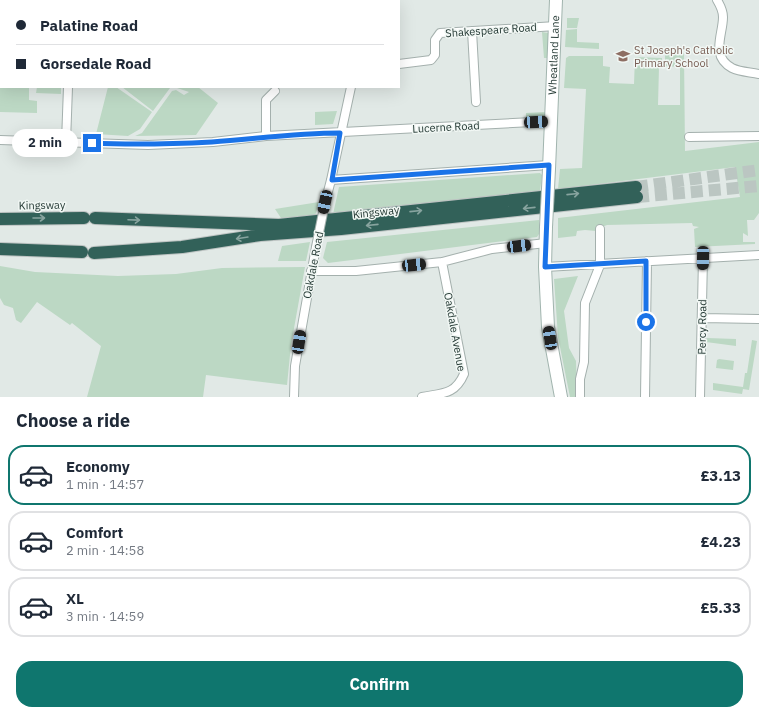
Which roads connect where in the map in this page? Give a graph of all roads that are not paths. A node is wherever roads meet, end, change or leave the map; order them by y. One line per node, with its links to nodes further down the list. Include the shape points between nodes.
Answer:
1 (556, 0): 3 (main road, Wheatland Lane)
2 (717, 0): 6 (street, via 723,17 718,42 721,56 732,68)
3 (556, 26): 4 (street, Shakespeare Road); 11 (main road, Wheatland Lane)
4 (472, 31): 5 (street, Shakespeare Road, via 440,33 434,40 436,54 431,60); 10 (street)
5 (400, 64)
6 (759, 74)
7 (68, 88): 17 (street)
8 (351, 88): 12 (street, Oakdale Road)
9 (275, 91): 13 (street, via 266,100)
10 (476, 102)
11 (552, 121): 12 (street, Lucerne Road); 18 (main road, Wheatland Lane)
12 (340, 133): 13 (street, Lucerne Road); 19 (street, Oakdale Road)
13 (266, 136): 17 (street, Lucerne Road, via 148,145)
14 (759, 136): 15 (street)
15 (689, 137)
16 (0, 140): 17 (street, Lucerne Road)
17 (66, 142)
18 (549, 167): 19 (street); 22 (main road, Wheatland Lane, bridge)
19 (332, 180): 30 (street, Oakdale Road, bridge, via 325,202)
20 (0, 219): 23 (highway, Kingsway, one-way to 23, via 89,218 279,225 637,192 342,229 260,235 182,247 88,252)
21 (600, 229): 28 (street)
22 (546, 243): 27 (street, via 492,250); 29 (main road, Wheatland Lane)
23 (0, 249)
24 (759, 255): 25 (street)
25 (703, 258): 26 (street); 31 (street, Percy Road)
26 (646, 261): 28 (street); 37 (street)
27 (442, 262): 30 (street, via 356,271); 34 (street, Oakdale Avenue, via 464,374 460,384 453,391)
28 (600, 265): 29 (street); 36 (street, via 585,303 584,362 580,379)
29 (545, 267): 35 (main road, Wheatland Lane, via 548,327)
30 (312, 272): 33 (street, Oakdale Road, via 295,366)
31 (702, 318): 32 (street); 38 (street, Percy Road)
32 (758, 319)
33 (294, 397)
34 (422, 397)
35 (561, 397)
36 (580, 397)
37 (645, 397)
38 (700, 397)

